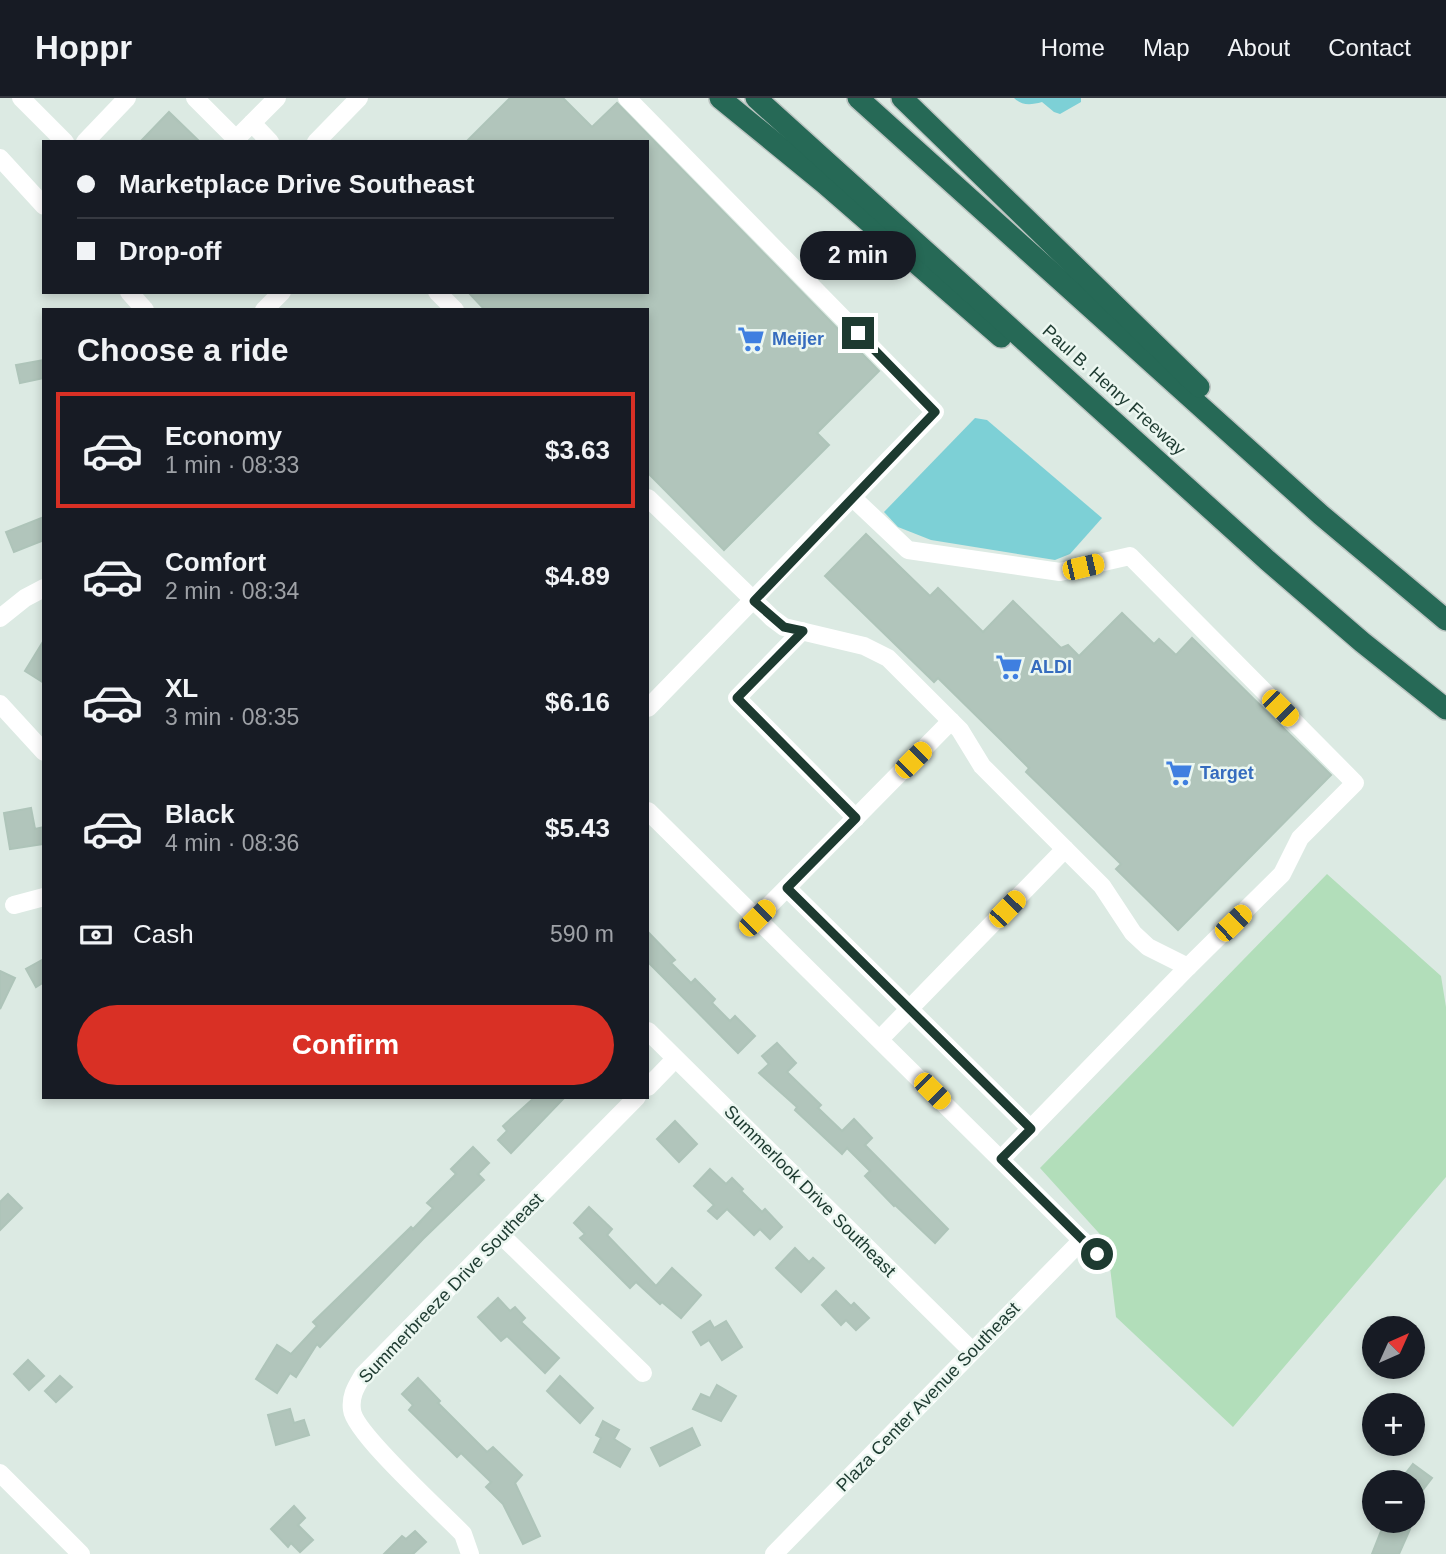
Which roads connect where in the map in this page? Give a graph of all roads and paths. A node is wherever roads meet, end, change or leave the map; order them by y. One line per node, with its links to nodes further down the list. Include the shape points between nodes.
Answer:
1 (21, 98): 12 (street)
2 (127, 98): 13 (street)
3 (195, 98): 14 (street)
4 (359, 98): 17 (street)
5 (627, 98): 27 (street, via 935,412)
6 (720, 98): 30 (highway)
7 (756, 98): 30 (highway, Paul B. Henry Freeway)
8 (858, 98): 29 (highway)
9 (902, 98): 29 (highway, via 1192,380)
10 (267, 101): 11 (street)
11 (252, 123): 15 (street); 16 (street)
12 (63, 140)
13 (87, 140)
14 (234, 140)
15 (236, 140)
16 (268, 140)
17 (318, 140)
18 (0, 158): 20 (street)
19 (0, 174): 20 (street)
20 (40, 195)
21 (131, 294): 24 (street)
22 (280, 294): 25 (street)
23 (439, 294): 26 (street)
24 (143, 308)
25 (266, 308)
26 (453, 308)
27 (853, 498): 32 (street); 48 (street, via 908,550 1060,572 1130,556 1355,783 1300,838 1282,874)
28 (649, 499): 32 (street)
29 (1321, 515): 34 (highway)
30 (1267, 560): 38 (highway, Paul B. Henry Freeway)
31 (42, 589): 33 (street)
32 (754, 601): 35 (street, via 784,627); 37 (street)
33 (0, 618)
34 (1446, 620)
35 (803, 631): 39 (street, via 864,646 888,658); 42 (street, via 737,698)
36 (0, 704): 40 (street)
37 (649, 707)
38 (1446, 709)
39 (951, 721): 42 (street); 43 (street, via 982,766)
40 (42, 750)
41 (649, 812): 47 (street)
42 (856, 818): 44 (street)
43 (1065, 849): 48 (street, via 1102,886 1133,933 1148,947); 49 (street)
44 (787, 888): 47 (street); 49 (street)
45 (42, 898): 46 (street)
46 (14, 905)
47 (757, 918): 51 (street)
48 (1188, 967): 55 (street)
49 (909, 1009): 51 (street); 55 (street)
50 (649, 1032): 52 (street, Summerlook Drive Southeast)
51 (880, 1039): 56 (street)
52 (675, 1059): 53 (street); 60 (street, Summerlook Drive Southeast)
53 (649, 1086)
54 (635, 1099): 57 (street, Summerbreeze Drive Southeast)
55 (1031, 1129): 56 (street)
56 (1001, 1159): 58 (street)
57 (501, 1235): 61 (street); 64 (street, Summerbreeze Drive Southeast, via 363,1376 352,1393 352,1413 369,1438 463,1534)
58 (1082, 1240): 59 (street); 60 (street, Plaza Center Avenue Southeast)
59 (1105, 1263)
60 (972, 1350): 65 (street, Plaza Center Avenue Southeast)
61 (643, 1373)
62 (0, 1473): 63 (street)
63 (81, 1554)
64 (470, 1554)
65 (774, 1554)

